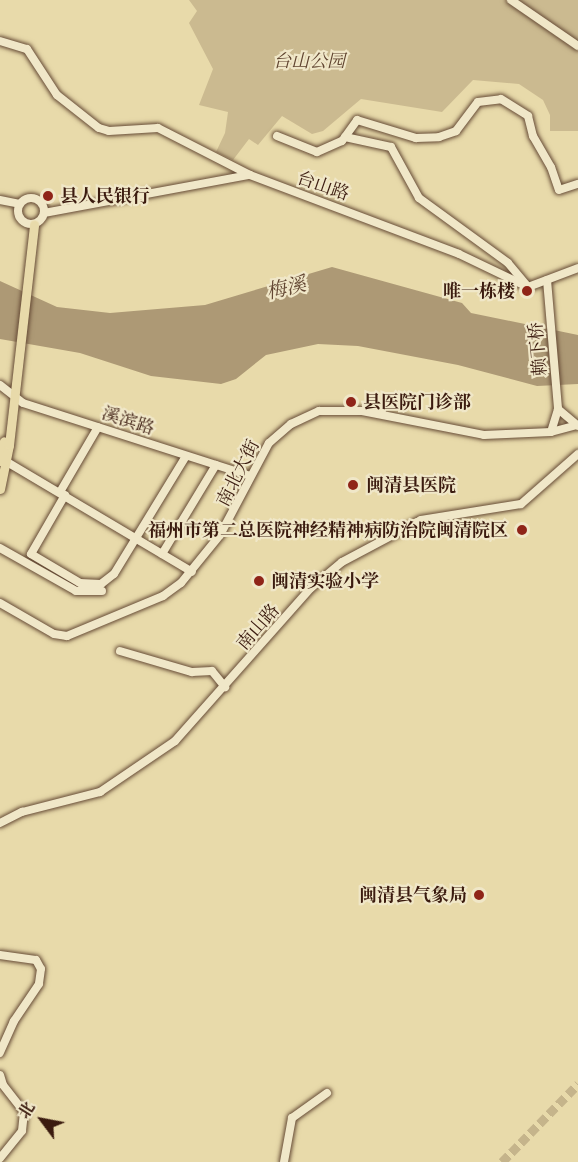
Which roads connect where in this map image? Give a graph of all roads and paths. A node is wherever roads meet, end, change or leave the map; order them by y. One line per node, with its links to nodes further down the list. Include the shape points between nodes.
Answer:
1 (511, 0): 3 (street)
2 (0, 41): 6 (street, 台山路, via 27,49 57,95 93,125 109,131 158,128)
3 (578, 46)
4 (277, 136): 5 (street, via 317,152 337,145)
5 (345, 137): 7 (street, via 357,120 416,138 445,136 460,128 478,102 501,99 528,116 533,136 559,190); 14 (street, via 391,147 418,198 508,264)
6 (249, 176): 10 (street); 14 (street, 台山路, via 459,254)
7 (578, 184)
8 (0, 200): 9 (street)
9 (20, 204): 10 (street, via 35,198 42,203); 11 (street, via 19,217)
10 (44, 213): 11 (street)
11 (32, 224): 16 (main road)
12 (578, 268): 13 (street)
13 (547, 280): 14 (street); 17 (street, 赖下桥)
14 (528, 287)
15 (0, 385): 16 (street, 溪滨路)
16 (12, 395): 19 (street, 溪滨路); 23 (main road)
17 (558, 406): 18 (street); 20 (street)
18 (578, 426): 20 (street, 南北大街)
19 (98, 427): 22 (street, 溪滨路); 27 (street)
20 (551, 432): 25 (street, 南北大街, via 484,435 362,411 326,410 306,416 279,433 262,452)
21 (578, 454): 35 (street, 南山路, via 521,504 420,520 342,562 311,588)
22 (186, 456): 24 (street, 溪滨路); 28 (street)
23 (3, 462): 26 (main road); 27 (street)
24 (216, 465): 25 (street, 溪滨路); 30 (street)
25 (251, 476): 31 (street, 南北大街, via 228,524)
26 (0, 489)
27 (62, 493): 28 (street); 28 (street, via 31,554 74,581 90,585 107,581)
28 (136, 538): 30 (street)
29 (0, 548): 32 (street, via 76,591)
30 (162, 554): 31 (street)
31 (192, 572): 33 (street, 南北大街, via 155,600 74,635 54,634)
32 (102, 591)
33 (0, 603)
34 (120, 651): 35 (street, via 192,672 213,670)
35 (225, 687): 36 (street, 南山路, via 178,738 105,789 22,812)
36 (0, 823)
37 (0, 955): 38 (street, via 41,964 39,984 14,1021)
38 (0, 1053)
39 (0, 1075): 41 (street, via 24,1112 22,1131)
40 (327, 1093): 42 (street, via 292,1118)
41 (0, 1158)
42 (284, 1162)

